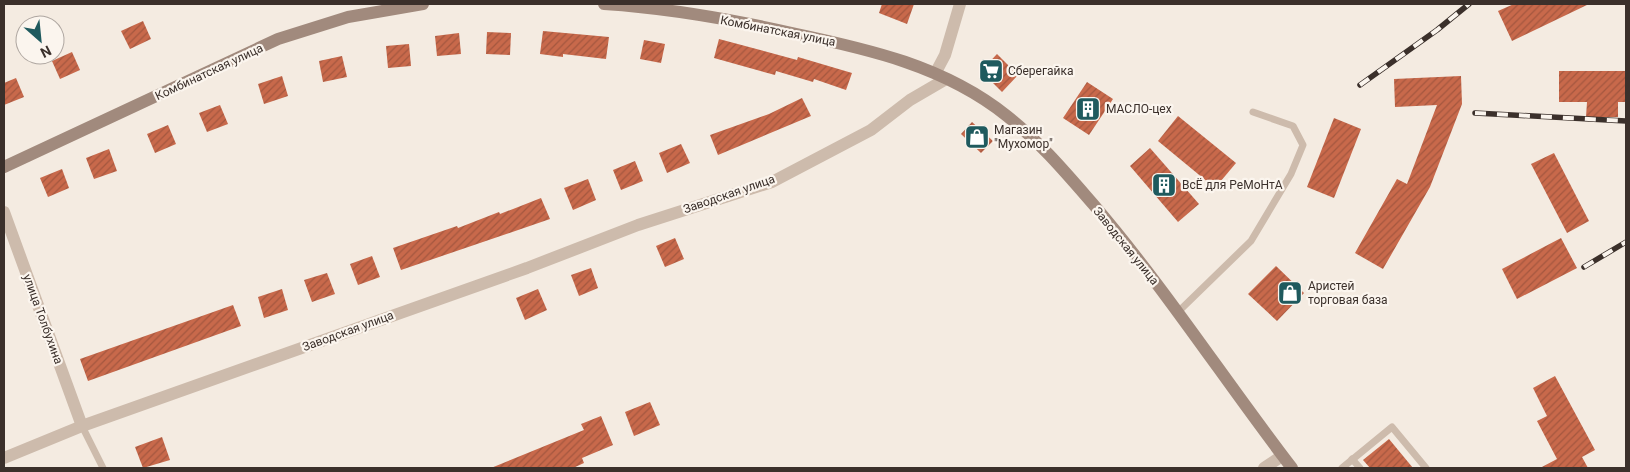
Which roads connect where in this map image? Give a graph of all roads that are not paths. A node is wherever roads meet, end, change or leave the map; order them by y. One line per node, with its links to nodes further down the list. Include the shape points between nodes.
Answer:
1 (423, 4): 6 (main road, Комбинатская улица, via 348,17 278,39)
2 (604, 4): 4 (main road, Комбинатская улица, via 740,22 872,50)
3 (960, 4): 4 (street)
4 (941, 76): 8 (main road, Заводская улица, via 1006,115 1046,149 1128,246); 9 (street, Заводская улица, via 871,130 772,182 638,225 527,268)
5 (1253, 112): 8 (lane, via 1293,126 1303,145 1291,174 1251,241)
6 (4, 168)
7 (4, 212): 9 (street, улица Толбухина)
8 (1178, 312): 10 (main road, Заводская улица)
9 (82, 426): 11 (street, Заводская улица); 13 (lane)
10 (1282, 456): 14 (street); 15 (main road, Заводская улица)
11 (4, 458)
12 (1352, 459): 16 (lane); 17 (lane); 18 (lane, via 1392,428)
13 (103, 468)
14 (1264, 468)
15 (1292, 468)
16 (1342, 468)
17 (1360, 468)
18 (1426, 468)

